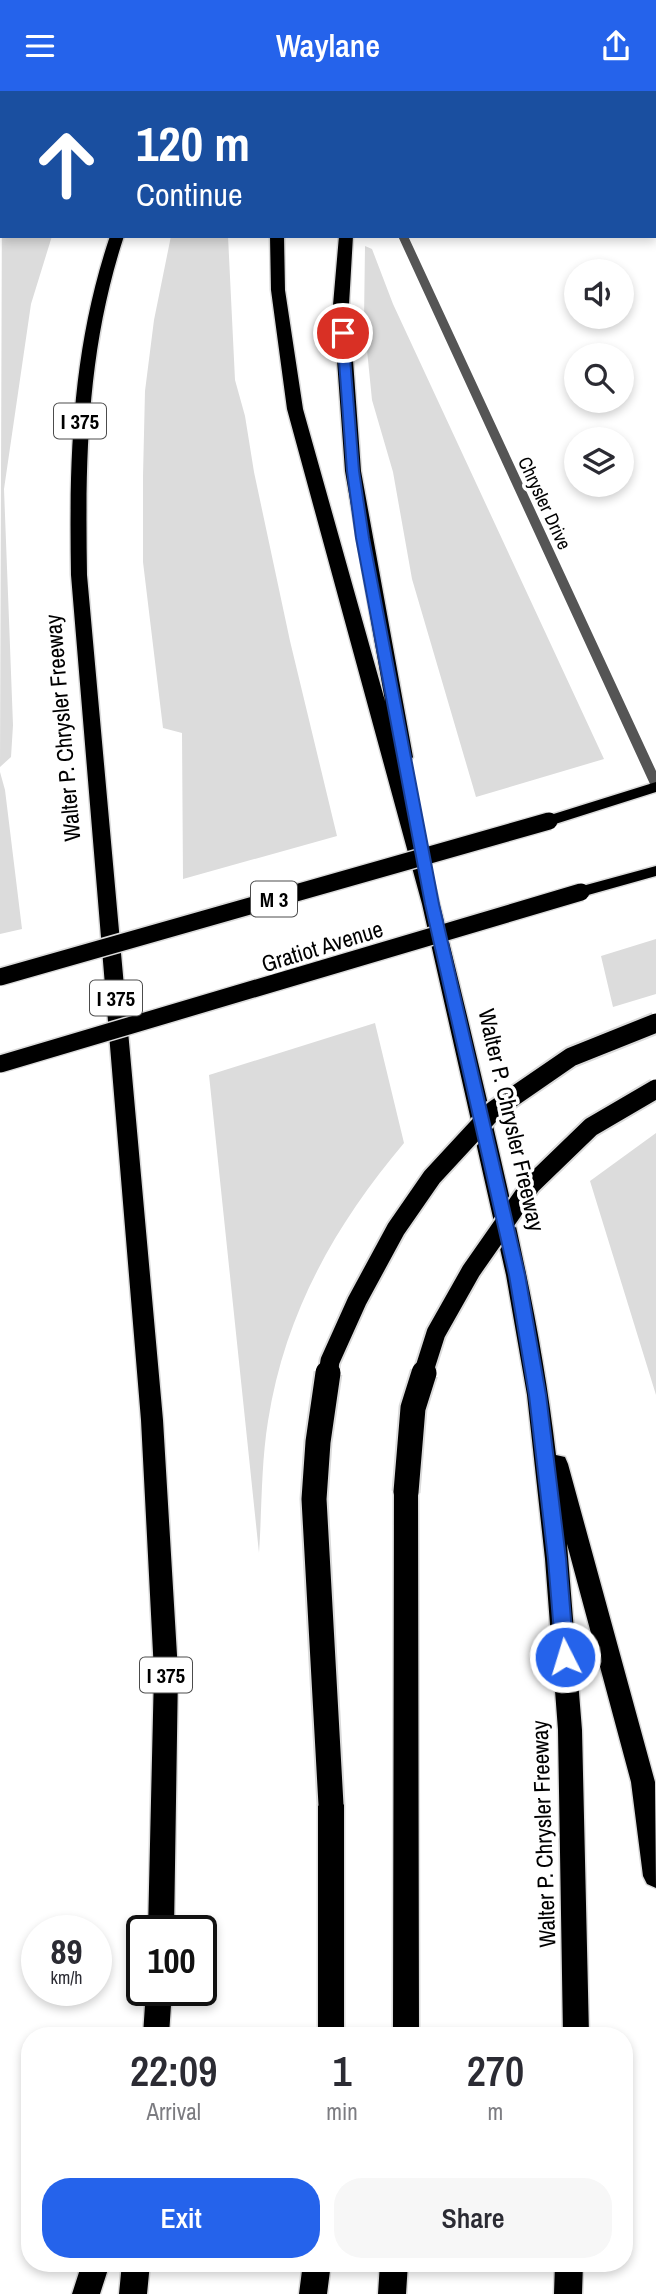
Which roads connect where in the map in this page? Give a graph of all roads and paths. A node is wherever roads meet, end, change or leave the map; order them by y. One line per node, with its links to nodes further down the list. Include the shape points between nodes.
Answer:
1 (109, 238): 6 (highway)
2 (116, 238): 6 (highway, Walter P. Chrysler Freeway / I 375)
3 (277, 238): 9 (highway, Walter P. Chrysler Freeway, via 278,291 295,408)
4 (346, 238): 9 (highway, via 341,305 353,471)
5 (403, 238): 7 (street, Chrysler Drive)
6 (104, 270): 16 (highway, Walter P. Chrysler Freeway / I 375, via 78,435 79,575 153,1434 166,1672)
7 (656, 785): 10 (main road, M 3, bridge, via 549,821)
8 (656, 871): 12 (main road, Gratiot Avenue, bridge)
9 (432, 904): 14 (highway, Walter P. Chrysler Freeway, via 517,1275)
10 (0, 977)
11 (656, 1023): 19 (highway, bridge, via 571,1057 494,1110 432,1177 396,1229 330,1361 314,1499 331,1805)
12 (0, 1064)
13 (656, 1089): 20 (highway, bridge, via 591,1127 531,1185 471,1271 436,1333 413,1408 406,1492)
14 (538, 1395): 15 (highway, via 643,1782); 21 (highway, Walter P. Chrysler Freeway, via 570,1730)
15 (656, 1876)
16 (161, 1915)
17 (158, 2006): 18 (highway)
18 (157, 2027)
19 (331, 2027)
20 (406, 2027)
21 (576, 2027)
22 (93, 2272): 27 (highway)
23 (135, 2272): 28 (highway)
24 (316, 2272): 29 (highway)
25 (393, 2272): 30 (highway)
26 (569, 2272): 31 (highway)
27 (86, 2294)
28 (134, 2294)
29 (313, 2294)
30 (392, 2294)
31 (568, 2294)

